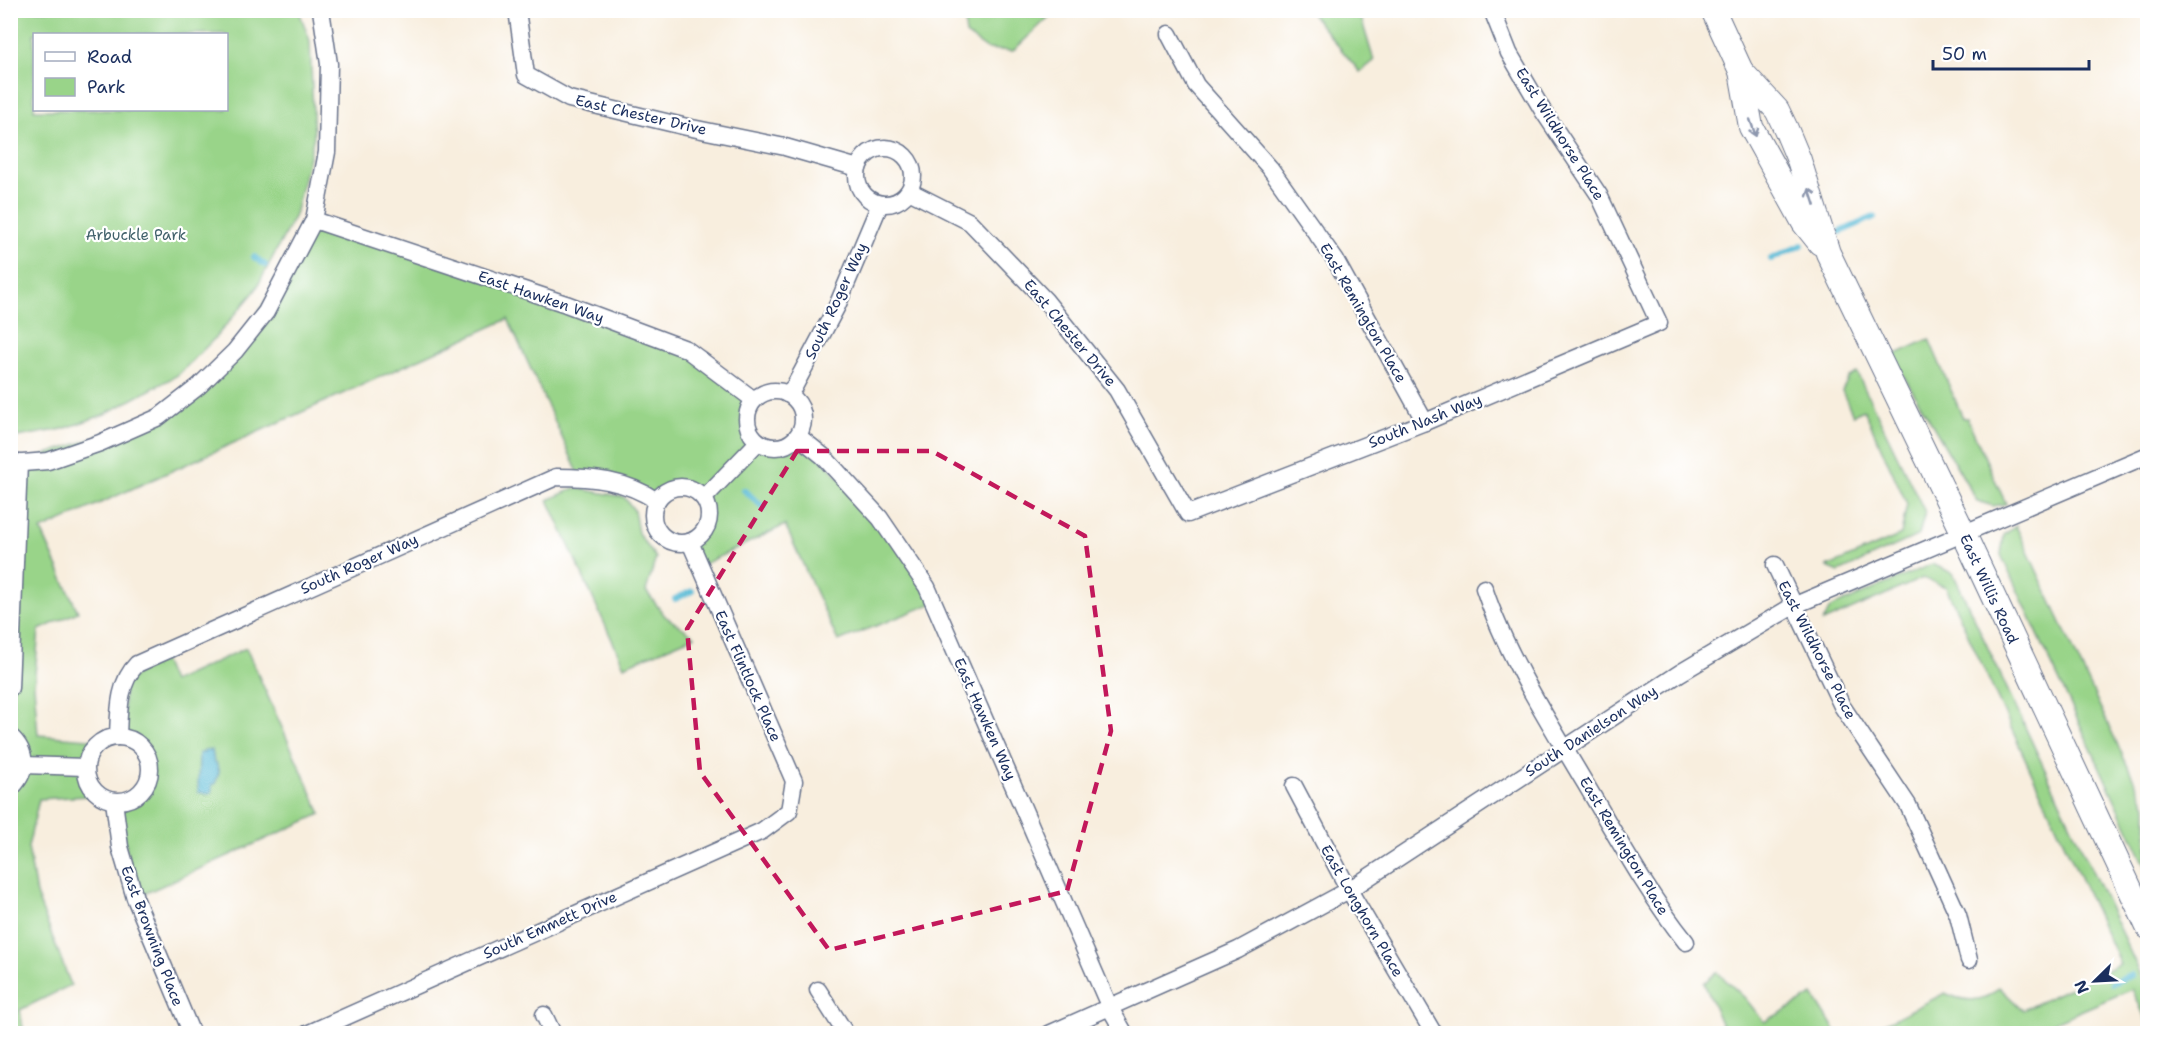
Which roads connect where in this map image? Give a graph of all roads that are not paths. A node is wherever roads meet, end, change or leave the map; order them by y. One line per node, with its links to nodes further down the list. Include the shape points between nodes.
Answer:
1 (321, 10): 9 (street, via 329,64 327,152)
2 (518, 10): 6 (street, East Chester Drive, via 526,75 569,99 785,147)
3 (1492, 10): 10 (street, East Wildhorse Place, via 1515,62 1599,195)
4 (1713, 10): 21 (street, East Willis Road, via 1741,71 1751,127 1804,223 1828,253)
5 (1169, 34): 13 (street, East Remington Place, via 1196,85 1270,168 1336,261)
6 (858, 168): 7 (street, via 863,159 878,149 897,150 913,172); 8 (street, via 864,195)
7 (909, 191): 8 (street, via 897,202); 20 (street, East Chester Drive, via 970,222 1045,300 1117,390)
8 (880, 204): 11 (street, South Roger Way, via 837,306)
9 (314, 220): 12 (street, East Hawken Way, via 566,304 686,349); 17 (street, via 266,312 235,351 199,386 159,417 100,443 48,461)
10 (1659, 323): 13 (street, South Nash Way)
11 (787, 394): 12 (street, via 770,392); 14 (street, via 802,412)
12 (754, 400): 15 (street, via 747,417 751,435)
13 (1425, 422): 20 (street, South Nash Way)
14 (798, 436): 15 (street, via 775,448); 41 (street, East Hawken Way, via 823,456 880,518 927,587)
15 (758, 442): 18 (street)
16 (2148, 455): 21 (street, South Danielson Way)
17 (15, 463): 26 (street)
18 (704, 498): 19 (street, via 680,487); 22 (street, via 710,515 708,524)
19 (657, 501): 22 (street, via 656,529 671,542); 28 (street, South Roger Way, via 644,492 602,478 556,477 137,664 124,685)
20 (1188, 514)
21 (1963, 532): 25 (street, South Danielson Way); 37 (street, East Willis Road)
22 (690, 542): 35 (street, East Flintlock Place, via 794,781)
23 (1775, 566): 25 (street, East Wildhorse Place)
24 (1484, 588): 29 (street, East Remington Place, via 1494,620)
25 (1793, 606): 29 (street, South Danielson Way, via 1680,673); 39 (street, East Wildhorse Place, via 1842,706 1908,805 1958,915)
26 (10, 688)
27 (10, 736): 30 (street, via 22,752)
28 (118, 737): 31 (street, via 94,747); 34 (street, via 135,741 143,748 150,768 149,778 137,795)
29 (1565, 749): 36 (street, South Danielson Way); 38 (street, East Remington Place, via 1660,909)
30 (24, 765): 31 (street); 33 (street)
31 (86, 767): 34 (street, via 91,787 98,795)
32 (1294, 786): 36 (street, East Longhorn Place)
33 (10, 789)
34 (114, 801): 43 (street, East Browning Place, via 120,848 135,898)
35 (789, 811): 44 (street, South Emmett Drive, via 762,831)
36 (1349, 890): 41 (street, South Danielson Way, via 1238,950); 49 (street, East Longhorn Place)
37 (2148, 927)
38 (1686, 942)
39 (1969, 960)
40 (819, 990): 46 (street)
41 (1110, 1008): 47 (street, South Danielson Way); 48 (street, East Hawken Way)
42 (544, 1015): 45 (street)
43 (192, 1034)
44 (307, 1034)
45 (553, 1034)
46 (846, 1034)
47 (1049, 1034)
48 (1125, 1034)
49 (1434, 1034)

